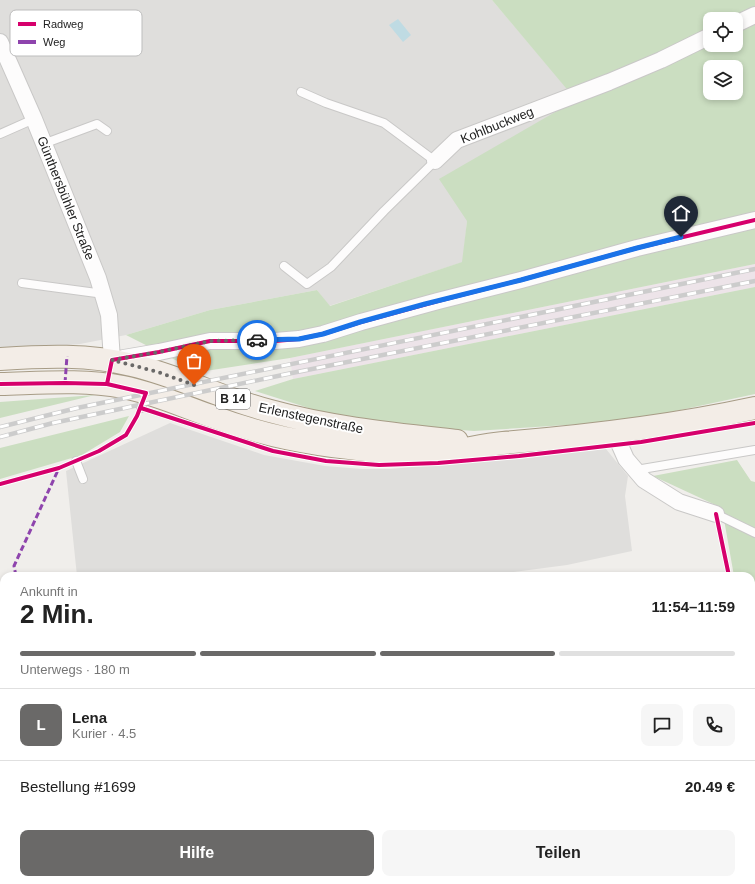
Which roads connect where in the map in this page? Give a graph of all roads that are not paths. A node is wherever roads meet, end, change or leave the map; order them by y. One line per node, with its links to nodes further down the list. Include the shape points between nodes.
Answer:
1 (755, 15): 2 (street)
2 (743, 21)
3 (703, 39): 10 (street, Kohlbuckweg, via 609,82 457,140)
4 (0, 42): 6 (street, Günthersbühler Straße)
5 (301, 92): 10 (lane, via 384,123)
6 (34, 119): 8 (lane); 9 (street, Günthersbühler Straße)
7 (106, 131): 9 (lane, via 97,124)
8 (0, 134)
9 (43, 144): 14 (street, Günthersbühler Straße)
10 (435, 161): 12 (lane, Kohlbuckweg, via 332,267 307,284)
11 (755, 220): 16 (street, via 637,248 323,334 276,341 210,341)
12 (284, 266)
13 (22, 283): 14 (lane)
14 (104, 294): 16 (street, Günthersbühler Straße, via 109,315)
15 (0, 359): 16 (main road, Erlenstegenstraße / B 14, via 67,356)
16 (112, 360): 18 (main road); 21 (main road, Erlenstegenstraße / B 14, via 158,372 268,411 321,423)
17 (0, 384): 18 (main road, Erlenstegenstraße / B 14)
18 (107, 384): 21 (main road, Erlenstegenstraße / B 14, via 143,400 276,436 317,444)
19 (755, 408): 20 (main road, Erlenstegenstraße / B 14)
20 (616, 432): 21 (main road, Erlenstegenstraße / B 14, via 484,444 438,453 394,452); 24 (street, via 626,459)
21 (356, 439)
22 (755, 450): 24 (lane)
23 (76, 461): 25 (lane)
24 (635, 470): 26 (street, via 656,489 679,502)
25 (83, 479)
26 (716, 514): 27 (lane)
27 (755, 533)

